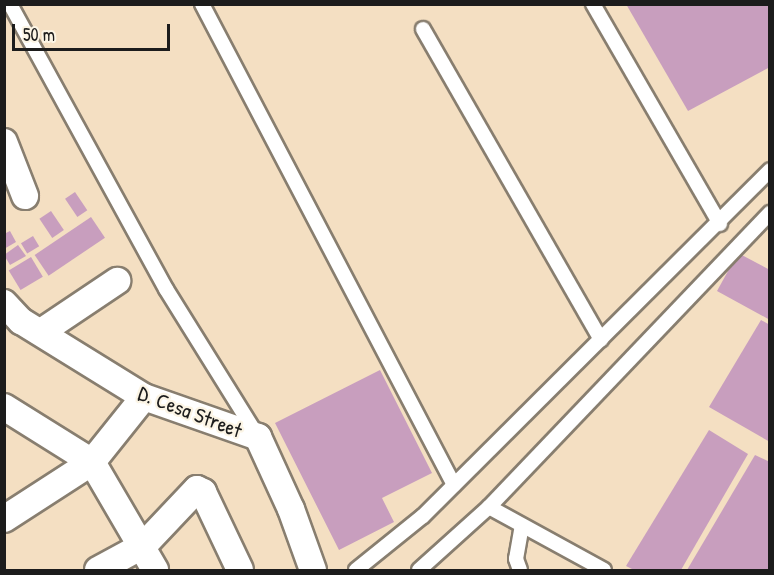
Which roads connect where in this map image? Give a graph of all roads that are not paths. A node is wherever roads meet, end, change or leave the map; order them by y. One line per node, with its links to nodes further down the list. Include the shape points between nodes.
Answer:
1 (10, 4): 16 (lane, via 166,289)
2 (202, 4): 18 (lane)
3 (593, 4): 9 (lane)
4 (423, 29): 13 (lane)
5 (4, 142): 7 (street)
6 (770, 170): 9 (lane)
7 (25, 196)
8 (770, 213): 19 (lane)
9 (720, 224): 13 (lane)
10 (117, 282): 12 (street)
11 (4, 303): 12 (street, D. Cesa Street, via 21,321)
12 (41, 332): 14 (street, D. Cesa Street)
13 (601, 340): 18 (lane)
14 (144, 397): 16 (street, D. Cesa Street); 17 (street)
15 (9, 416): 17 (street)
16 (258, 437): 26 (street, D. Cesa Street)
17 (92, 462): 20 (street); 22 (street)
18 (454, 485): 27 (lane)
19 (489, 507): 21 (lane); 28 (lane)
20 (4, 519)
21 (522, 526): 29 (lane, via 516,559); 30 (lane)
22 (144, 546): 23 (street); 24 (street); 25 (street, via 192,490 200,490)
23 (98, 570)
24 (155, 570)
25 (240, 570)
26 (313, 570)
27 (356, 570)
28 (419, 570)
29 (520, 570)
30 (604, 570)

